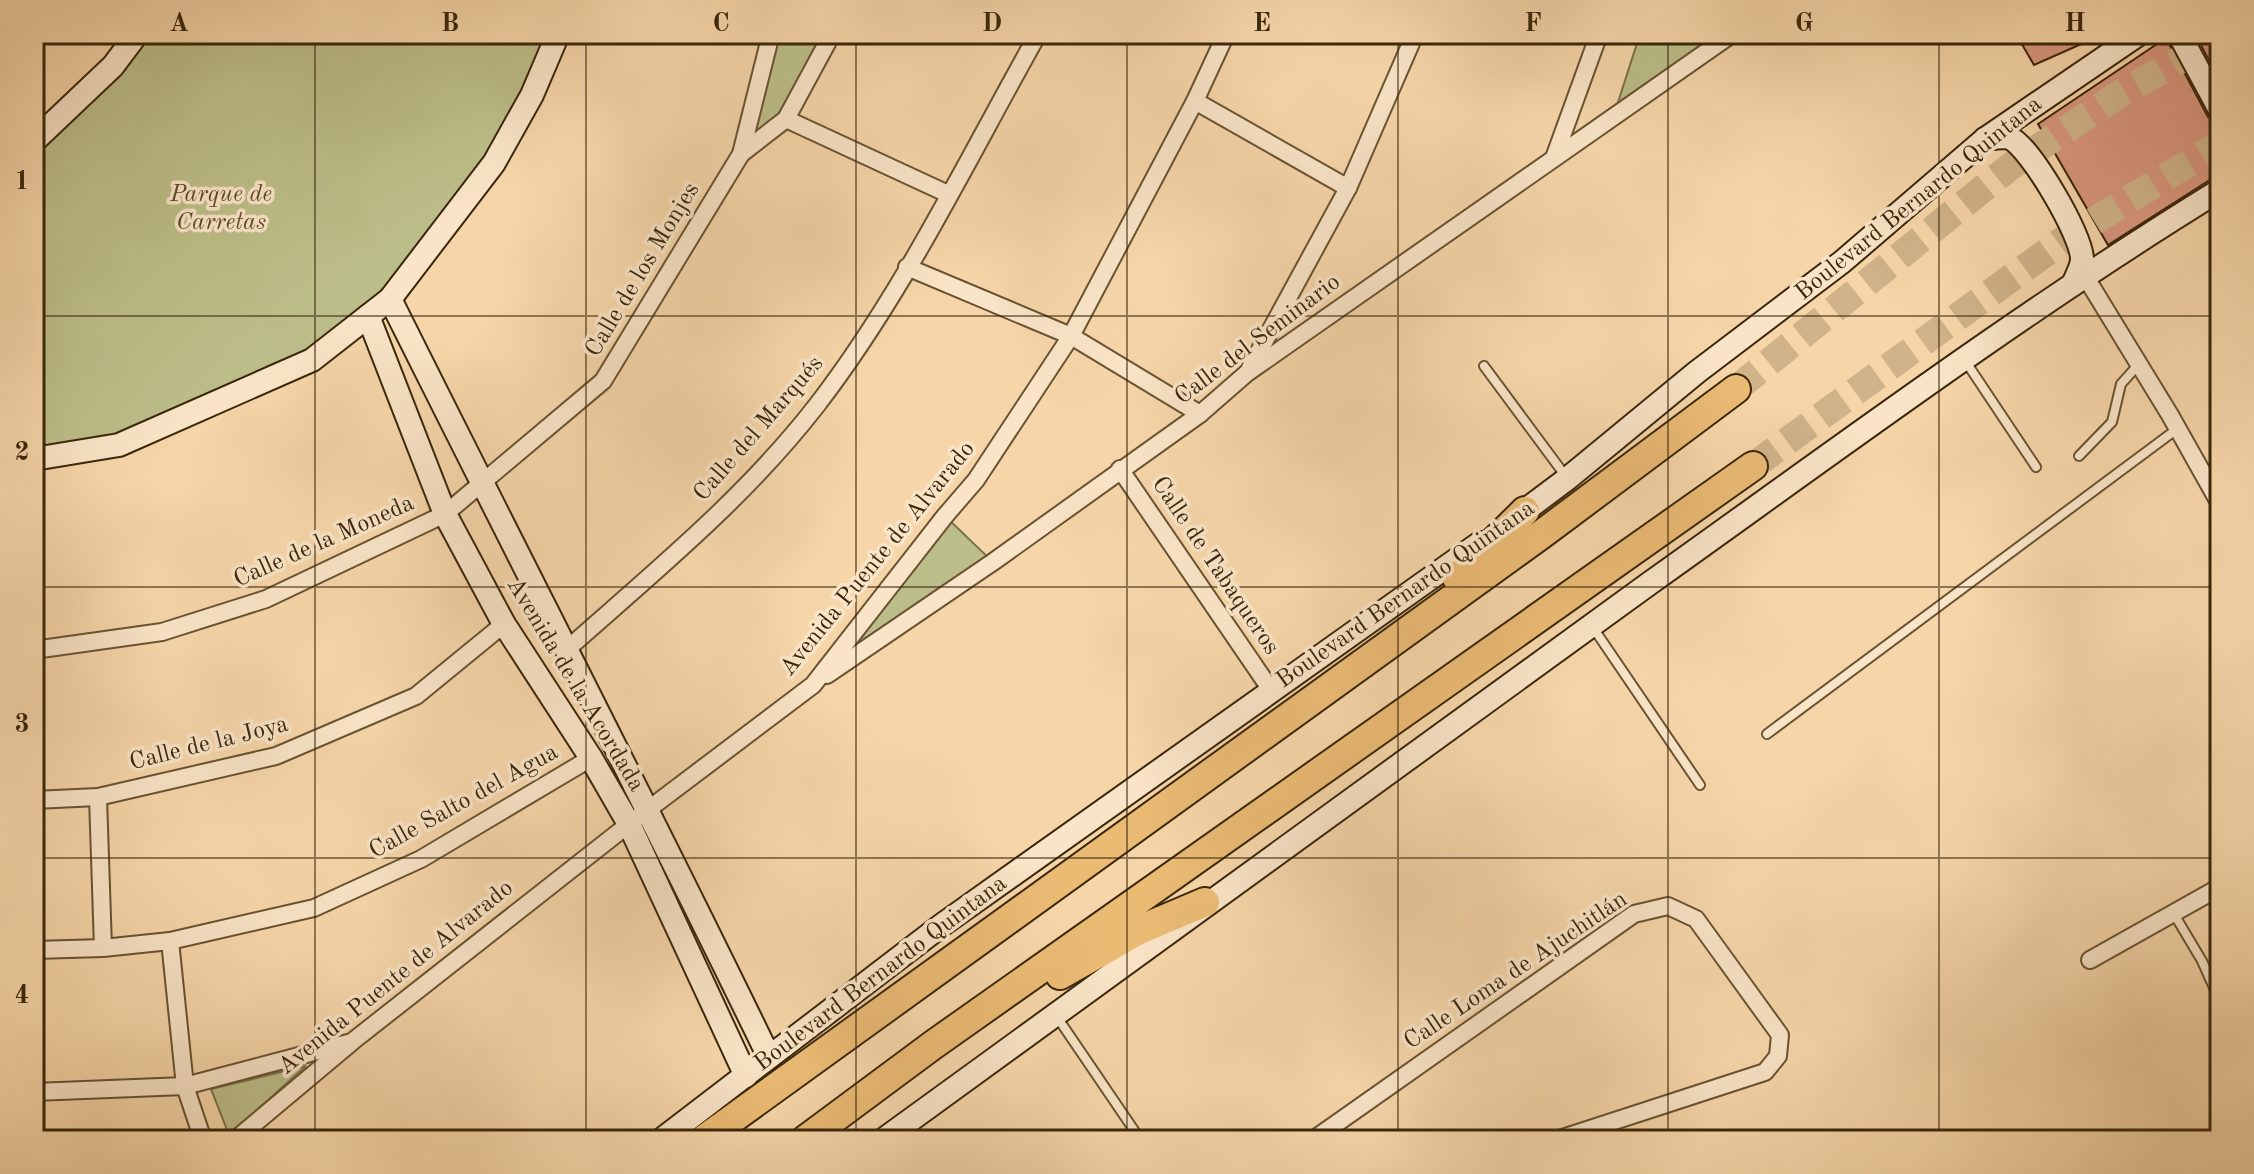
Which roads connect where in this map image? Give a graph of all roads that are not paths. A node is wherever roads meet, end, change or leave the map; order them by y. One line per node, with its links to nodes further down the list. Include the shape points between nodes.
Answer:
1 (137, 34): 16 (main road, via 113,66)
2 (558, 34): 24 (main road, via 494,163)
3 (771, 34): 17 (street, Calle de los Monjes)
4 (832, 34): 14 (street)
5 (1038, 34): 21 (street, Calle del Marqués)
6 (1226, 34): 12 (street, Avenida Puente de Alvarado)
7 (1415, 34): 19 (street)
8 (1599, 34): 18 (street)
9 (1732, 34): 18 (street, Calle del Seminario)
10 (2139, 34): 15 (main road, Boulevard Bernardo Quintana)
11 (2179, 34): 13 (main road)
12 (1195, 101): 19 (street); 26 (street, Avenida Puente de Alvarado)
13 (2220, 110)
14 (786, 119): 17 (street); 21 (street)
15 (1985, 139): 23 (main road, via 2007,137 2022,146 2079,241); 39 (main road, Boulevard Bernardo Quintana, via 1842,262)
16 (34, 141)
17 (741, 154): 40 (street, Calle de los Monjes, via 603,381)
18 (1554, 158): 30 (street, Calle del Seminario)
19 (1348, 188): 30 (street)
20 (2220, 190): 23 (main road)
21 (948, 194): 22 (street, Calle del Marqués)
22 (907, 267): 26 (street); 47 (street, Calle del Marqués, via 817,406 734,500)
23 (2080, 279): 27 (main road); 28 (street)
24 (390, 299): 25 (main road); 40 (main road, Avenida de la Acordada)
25 (368, 316): 35 (main road, via 312,360 119,445); 43 (main road, Avenida de la Acordada)
26 (1071, 336): 32 (street); 48 (street, Avenida Puente de Alvarado, via 976,480)
27 (1964, 358): 37 (lane); 45 (main road)
28 (2139, 364): 33 (street); 34 (lane, via 2121,384 2112,422)
29 (1484, 366): 39 (lane)
30 (1247, 373): 32 (street, Calle del Seminario)
31 (1736, 389): 56 (highway, Boulevard Bernardo Quintana)
32 (1200, 414): 38 (street, Calle del Seminario)
33 (2177, 428): 41 (street); 50 (lane)
34 (2079, 456)
35 (34, 459)
36 (1753, 466): 68 (highway)
37 (2036, 467)
38 (1120, 469): 48 (street, Calle del Seminario); 49 (street, Calle de Tabaqueros)
39 (1567, 479): 42 (main road, Boulevard Bernardo Quintana)
40 (482, 483): 43 (street, Calle de los Monjes); 47 (main road, Avenida de la Acordada)
41 (2220, 504)
42 (1525, 511): 49 (main road, Boulevard Bernardo Quintana); 56 (highway, via 1466,572 1183,780)
43 (445, 514): 44 (main road, Avenida de la Acordada); 46 (street, Calle de la Moneda, via 266,599 162,632)
44 (504, 624): 51 (main road, Avenida de la Acordada); 53 (street, Calle de la Joya, via 416,696 276,756)
45 (1592, 625): 52 (lane); 59 (main road)
46 (34, 650)
47 (565, 651): 55 (main road, Avenida de la Acordada)
48 (813, 685): 55 (street, Avenida Puente de Alvarado)
49 (1271, 690): 69 (main road, Boulevard Bernardo Quintana, via 942,925)
50 (1767, 734)
51 (591, 758): 57 (main road, Avenida de la Acordada); 61 (street, Calle Salto del Agua, via 421,859 314,908)
52 (1700, 785)
53 (98, 797): 54 (street, Calle de la Joya); 62 (street)
54 (34, 800)
55 (649, 810): 57 (street, Avenida Puente de Alvarado); 69 (main road, Avenida de la Acordada)
56 (1160, 810): 77 (highway, Boulevard Bernardo Quintana)
57 (629, 824): 67 (street, Avenida Puente de Alvarado); 70 (main road, Avenida de la Acordada)
58 (2220, 887): 60 (street)
59 (1205, 902): 66 (main road); 68 (highway, via 1139,930)
60 (2174, 913): 64 (street); 65 (lane)
61 (170, 941): 62 (street, Calle Salto del Agua); 71 (street)
62 (103, 948): 63 (street, Calle Salto del Agua)
63 (34, 950)
64 (2090, 960)
65 (2220, 1001)
66 (1055, 1013): 73 (lane); 79 (main road)
67 (353, 1041): 71 (street); 75 (street, Avenida Puente de Alvarado)
68 (933, 1045): 78 (highway)
69 (769, 1057): 70 (main road, Boulevard Bernardo Quintana)
70 (746, 1076): 76 (main road, Boulevard Bernardo Quintana)
71 (185, 1086): 72 (street); 74 (street)
72 (34, 1092)
73 (1140, 1139)
74 (203, 1140)
75 (235, 1140)
76 (661, 1140)
77 (703, 1140)
78 (805, 1140)
79 (883, 1140)
80 (1313, 1140): 81 (street, Calle Loma de Ajuchitlán, via 1634,914 1668,906 1696,919 1780,1035 1778,1056 1765,1072)
81 (1556, 1140)

